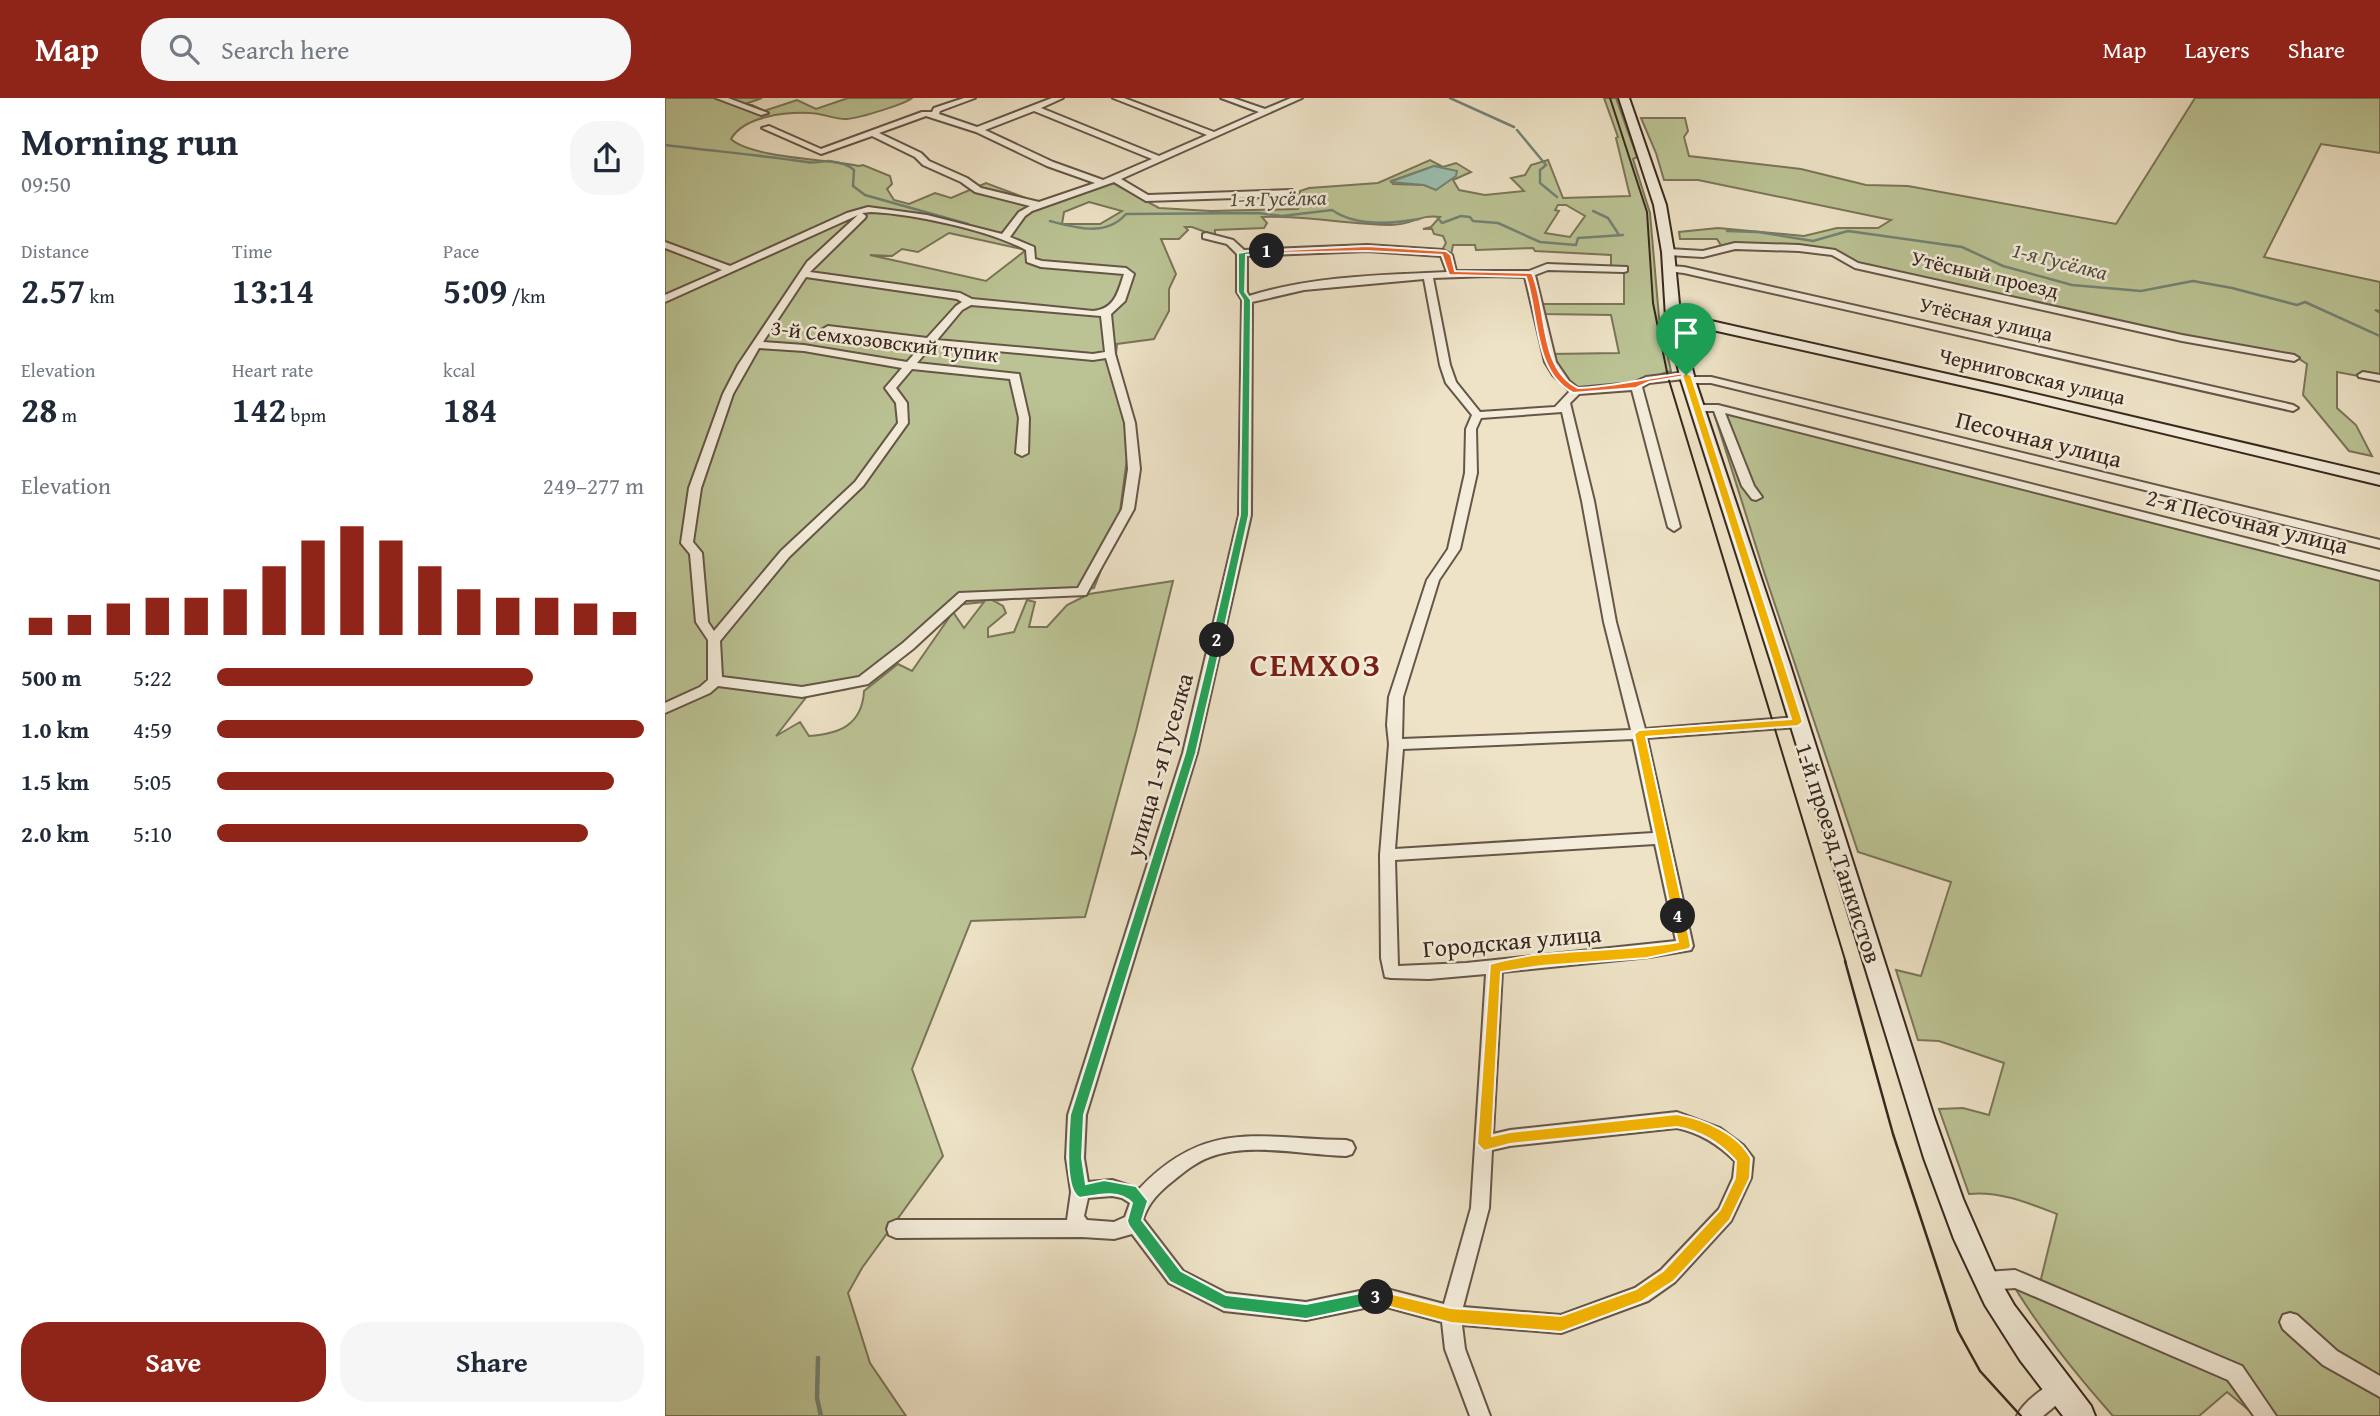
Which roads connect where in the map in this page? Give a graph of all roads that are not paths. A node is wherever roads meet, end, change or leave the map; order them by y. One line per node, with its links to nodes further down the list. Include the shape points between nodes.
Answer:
1 (720, 98): 11 (street)
2 (971, 98): 9 (street)
3 (1059, 98): 8 (street)
4 (1117, 98): 15 (street)
5 (1225, 98): 10 (street)
6 (1298, 98): 10 (street)
7 (1624, 98): 26 (main road, 1-й проезд Танкистов, via 1659,198)
8 (1034, 108): 13 (street); 16 (street)
9 (936, 112): 13 (street); 14 (street)
10 (1265, 112): 15 (street)
11 (764, 113)
12 (767, 128): 14 (street, via 821,152)
13 (978, 130): 18 (street)
14 (874, 134): 20 (street, via 978,190)
15 (1214, 135): 16 (street)
16 (1159, 159): 17 (street)
17 (1115, 179): 18 (street); 19 (street, via 1146,198)
18 (1102, 183): 20 (street)
19 (1292, 193)
20 (1039, 205): 23 (street, via 1022,214)
21 (871, 209): 23 (street); 27 (street); 29 (street, via 837,237)
22 (1206, 236): 25 (street, via 1230,242)
23 (1006, 237): 36 (street, via 1028,245 1030,260 1041,264 1126,271 1125,289)
24 (665, 245): 27 (street)
25 (1242, 253): 30 (street, via 1367,248 1443,253); 34 (street, улица 1-я Гуселка, via 1241,292)
26 (1669, 261): 37 (main road, 1-й проезд Танкистов); 42 (street, Утёсный проезд, via 1735,246 1835,253 1856,265 2182,338); 52 (street, Утёсная улица, via 1684,270)
27 (729, 269): 33 (street)
28 (1624, 269): 31 (street, via 1547,267)
29 (806, 274): 35 (street, via 960,296); 40 (street)
30 (1452, 274): 31 (street); 32 (street)
31 (1529, 274): 48 (street, via 1547,354 1556,374)
32 (1428, 275): 34 (street, via 1302,286); 53 (street, via 1451,383)
33 (665, 299)
34 (1247, 300): 71 (street, улица 1-я Гуселка, via 1245,515 1190,753 1077,1115 1075,1158)
35 (969, 302): 36 (street); 39 (street)
36 (1106, 313): 41 (street)
37 (1673, 317): 45 (main road, 1-й проезд Танкистов); 55 (main road, Черниговская улица)
38 (828, 329): 39 (street)
39 (931, 342): 41 (street, via 1093,357); 43 (street)
40 (757, 345): 43 (street, 3-й Семхозовский тупик); 60 (street, via 728,394 695,488 689,521 687,543 696,553 702,622)
41 (1110, 354): 61 (street, via 1130,423 1134,469 1128,509 1082,592 963,596 863,681 802,692)
42 (2294, 358)
43 (911, 366): 54 (street, 3-й Семхозовский тупик, via 1015,376 1024,418); 60 (street, via 890,388 905,411 891,440 859,484 785,554)
44 (2363, 375): 46 (street)
45 (1687, 378): 47 (street, Песочная улица, via 1646,380); 50 (main road, 1-й проезд Танкистов); 58 (street, Песочная улица, via 1711,380)
46 (2380, 378)
47 (1636, 386): 48 (street, Песочная улица); 57 (street)
48 (1576, 391): 49 (street)
49 (1565, 403): 53 (street, via 1558,410); 64 (street, Городская улица, via 1610,622)
50 (1697, 408): 51 (street, 2-я Песочная улица); 63 (main road, 1-й проезд Танкистов)
51 (1718, 408): 56 (street); 59 (street, 2-я Песочная улица)
52 (2293, 408)
53 (1476, 415): 65 (street, Городская улица, via 1471,429 1471,473 1454,549 1433,580 1396,697)
54 (1022, 453)
55 (2380, 480)
56 (1756, 497)
57 (1674, 527)
58 (2380, 544)
59 (2380, 576)
60 (714, 640): 61 (street)
61 (715, 681): 62 (street)
62 (665, 708)
63 (1798, 722): 64 (street); 76 (main road, 1-й проезд Танкистов, via 1921,1118)
64 (1639, 734): 65 (street); 66 (street, Городская улица)
65 (1396, 744): 67 (street, Городская улица)
66 (1660, 838): 67 (street); 68 (street, Городская улица, via 1685,946)
67 (1387, 855): 68 (street, Городская улица, via 1391,972)
68 (1494, 968): 69 (street)
69 (1484, 1144): 77 (street, via 1480,1208); 77 (street, via 1677,1120 1697,1124 1744,1158 1742,1178 1725,1215 1668,1276 1641,1294 1561,1324)
70 (1346, 1148): 72 (street, via 1229,1144 1205,1150 1181,1163)
71 (1080, 1192): 72 (street, via 1123,1189); 74 (street, via 1075,1218)
72 (1140, 1201): 73 (street)
73 (1134, 1221): 74 (street, via 1107,1231); 77 (street, via 1176,1277 1224,1302 1306,1311 1379,1296)
74 (1083, 1227): 75 (street)
75 (896, 1229)
76 (1986, 1281): 80 (main road, 1-й проезд Танкистов); 84 (street, via 2015,1279 2235,1373)
77 (1451, 1315): 81 (street, via 1455,1349)
78 (2290, 1322): 79 (street, via 2330,1358)
79 (2380, 1387)
80 (2059, 1390): 82 (street); 83 (main road, 1-й проезд Танкистов)
81 (1480, 1416)
82 (2027, 1416)
83 (2081, 1416)
84 (2266, 1416)

